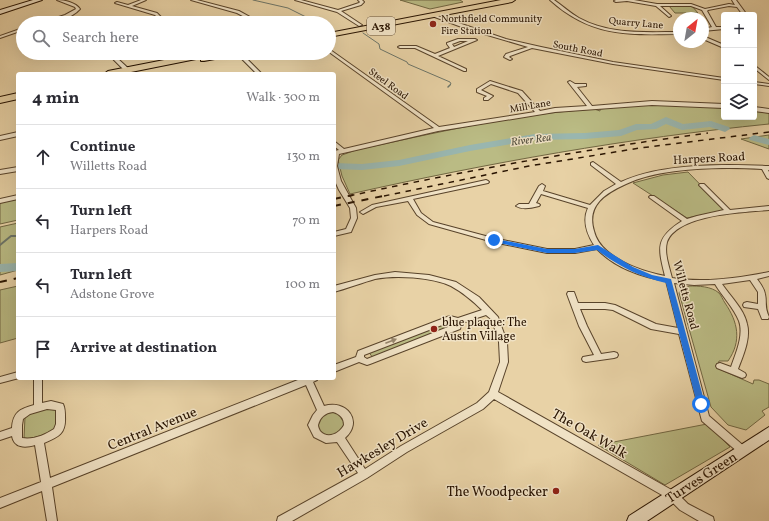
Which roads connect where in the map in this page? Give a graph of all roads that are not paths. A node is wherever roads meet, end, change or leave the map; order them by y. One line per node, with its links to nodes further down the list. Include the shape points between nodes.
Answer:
1 (39, 0): 18 (street)
2 (59, 0): 21 (street, via 78,9)
3 (144, 0): 14 (street)
4 (193, 0): 23 (street)
5 (297, 0): 17 (street)
6 (360, 0): 17 (street, via 360,4)
7 (480, 0): 20 (highway, A38)
8 (512, 0): 20 (highway, A38)
9 (552, 0): 33 (street, Quarry Lane, via 581,21 595,26 639,33)
10 (734, 0): 15 (street)
11 (616, 1): 13 (street, via 627,0)
12 (117, 3): 14 (street)
13 (657, 5): 16 (street, via 691,6); 24 (street)
14 (128, 6): 22 (street)
15 (738, 6): 16 (street); 19 (street)
16 (706, 10): 26 (street)
17 (338, 11): 25 (street)
18 (0, 12)
19 (743, 12)
20 (430, 13): 25 (highway, A38); 31 (highway, A38); 32 (street, South Road)
21 (63, 16)
22 (158, 16)
23 (246, 16)
24 (669, 16)
25 (360, 25): 29 (highway, A38)
26 (715, 28): 27 (street); 28 (street)
27 (721, 28)
28 (709, 29)
29 (336, 30)
30 (16, 31): 34 (street)
31 (336, 34)
32 (486, 34): 38 (street, South Road); 40 (street, via 475,40 459,40 449,44 453,49)
33 (673, 34)
34 (0, 37)
35 (709, 40): 36 (street)
36 (721, 45)
37 (400, 47): 40 (street, via 413,45)
38 (531, 47): 41 (street, via 506,57); 51 (street, South Road, via 594,60)
39 (336, 55): 66 (street, Steel Road)
40 (434, 56): 47 (street)
41 (510, 59)
42 (117, 60): 48 (street)
43 (182, 60): 48 (highway)
44 (198, 60): 48 (highway)
45 (245, 60): 49 (street)
46 (757, 68): 50 (street)
47 (463, 70)
48 (130, 72)
49 (258, 72)
50 (766, 73): 52 (street)
51 (721, 79)
52 (769, 79)
53 (757, 83): 55 (street)
54 (584, 85): 62 (street, via 572,84)
55 (769, 85)
56 (16, 91): 57 (highway)
57 (0, 94)
58 (16, 96): 60 (highway)
59 (486, 99): 65 (street, via 491,96 479,89 492,80 520,92)
60 (0, 100)
61 (721, 106): 62 (street, Mill Lane, via 652,103)
62 (590, 107): 65 (street, Mill Lane)
63 (757, 109): 64 (street)
64 (769, 111)
65 (539, 113): 66 (street, Mill Lane)
66 (438, 129): 69 (street, Mill Lane)
67 (16, 134): 68 (street)
68 (0, 138)
69 (337, 152)
70 (593, 164): 78 (street)
71 (16, 168): 73 (street)
72 (766, 168): 75 (street); 78 (street, Harpers Road, via 683,169)
73 (0, 172)
74 (336, 172): 91 (street, via 342,190 353,208 354,218 349,231)
75 (769, 177)
76 (486, 182): 77 (street)
77 (479, 184): 80 (street); 83 (street)
78 (620, 184): 86 (street, Harpers Road, via 604,193)
79 (702, 185): 89 (street)
80 (484, 189)
81 (652, 197): 90 (street)
82 (16, 198): 84 (street)
83 (410, 198): 88 (street, via 374,206); 92 (street, via 419,214 431,223 494,240 547,251 575,251)
84 (0, 202)
85 (519, 206): 86 (street, via 534,205 541,189)
86 (591, 207): 92 (street, via 588,225)
87 (769, 208): 89 (street, Willetts Road)
88 (363, 212)
89 (729, 212): 90 (street, Willetts Road)
90 (686, 221): 95 (street, Willetts Road, via 675,228 665,240 663,255)
91 (336, 234)
92 (598, 247): 95 (street, via 630,269)
93 (769, 274): 94 (street)
94 (752, 277): 96 (street); 101 (street, via 760,288)
95 (669, 281): 96 (street); 104 (street, Willetts Road)
96 (717, 282): 110 (street, via 743,322 740,352)
97 (336, 288): 102 (street, via 386,275 429,277 462,289)
98 (571, 294): 100 (street)
99 (747, 305): 101 (street)
100 (576, 306): 104 (street, via 615,308 654,327); 106 (street)
101 (760, 307): 103 (street)
102 (488, 311): 109 (street, via 458,321 450,319 376,347 361,353 359,359); 117 (street, via 500,330 504,354 504,362)
103 (765, 317)
104 (683, 332): 125 (street, Willetts Road, via 706,418)
105 (614, 355): 106 (street)
106 (599, 357): 107 (street)
107 (586, 359)
108 (720, 366): 110 (street)
109 (336, 369)
110 (733, 371): 111 (street)
111 (742, 375)
112 (16, 376): 113 (street)
113 (0, 380)
114 (38, 380): 118 (street)
115 (307, 380): 127 (street, Central Avenue)
116 (310, 380): 119 (street)
117 (493, 394): 126 (street, Hawkesley Drive, via 480,406); 128 (street, The Oak Walk)
118 (38, 407): 120 (street, via 20,415); 124 (street, via 60,407 60,428 54,435)
119 (322, 411): 123 (street, via 314,419 317,434 327,440); 123 (street, via 339,409 347,416 349,425)
120 (17, 430): 122 (street); 124 (street, via 17,439 23,444)
121 (769, 433): 125 (street, Turves Green)
122 (0, 436)
123 (340, 438): 126 (street)
124 (39, 440): 127 (street)
125 (742, 450): 128 (street, Turves Green)
126 (364, 475): 131 (street, Hawkesley Drive)
127 (47, 484): 129 (street, Central Avenue); 130 (street)
128 (672, 496): 132 (street, Turves Green); 133 (street, The Oak Walk, via 684,508)
129 (0, 503)
130 (52, 521)
131 (282, 521)
132 (634, 521)
133 (709, 521)

